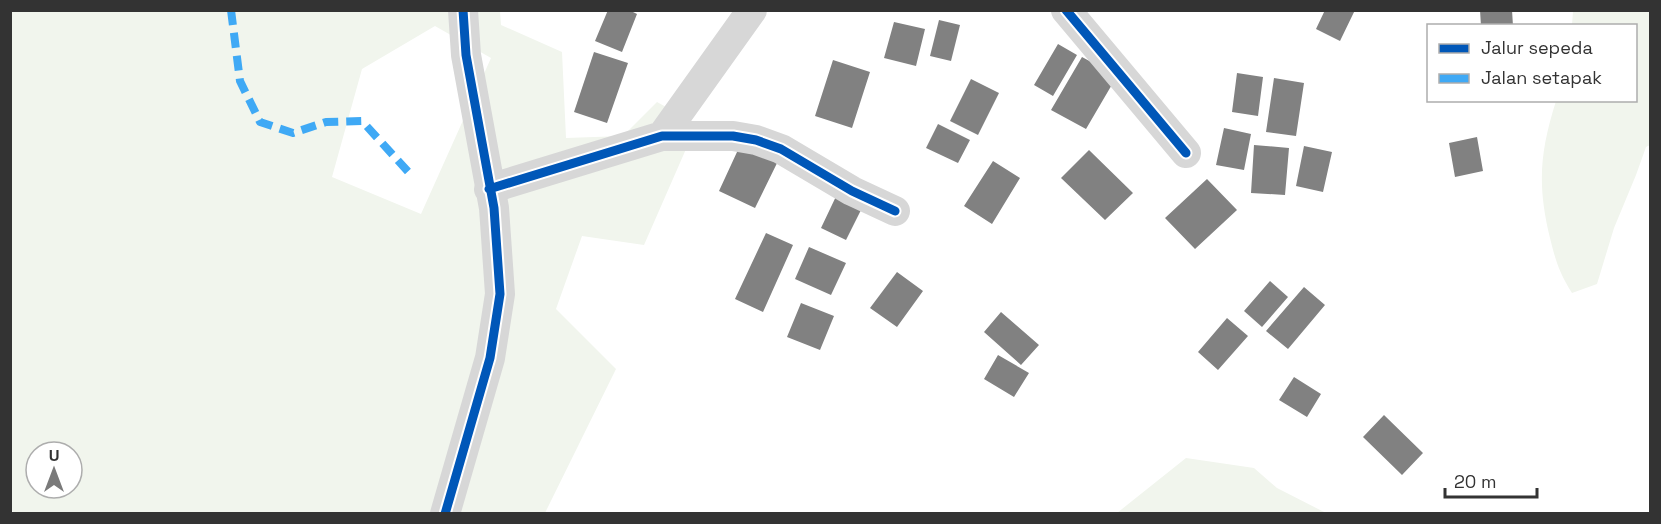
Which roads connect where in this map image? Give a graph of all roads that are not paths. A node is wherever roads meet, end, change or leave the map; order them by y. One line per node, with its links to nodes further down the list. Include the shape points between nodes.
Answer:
1 (463, 10): 6 (street, via 466,55)
2 (752, 10): 4 (street)
3 (1066, 10): 5 (street)
4 (662, 136): 6 (street); 7 (street, via 733,136 756,140 781,149)
5 (1186, 153)
6 (489, 189): 8 (street, via 500,294 490,358)
7 (895, 211)
8 (445, 513)

